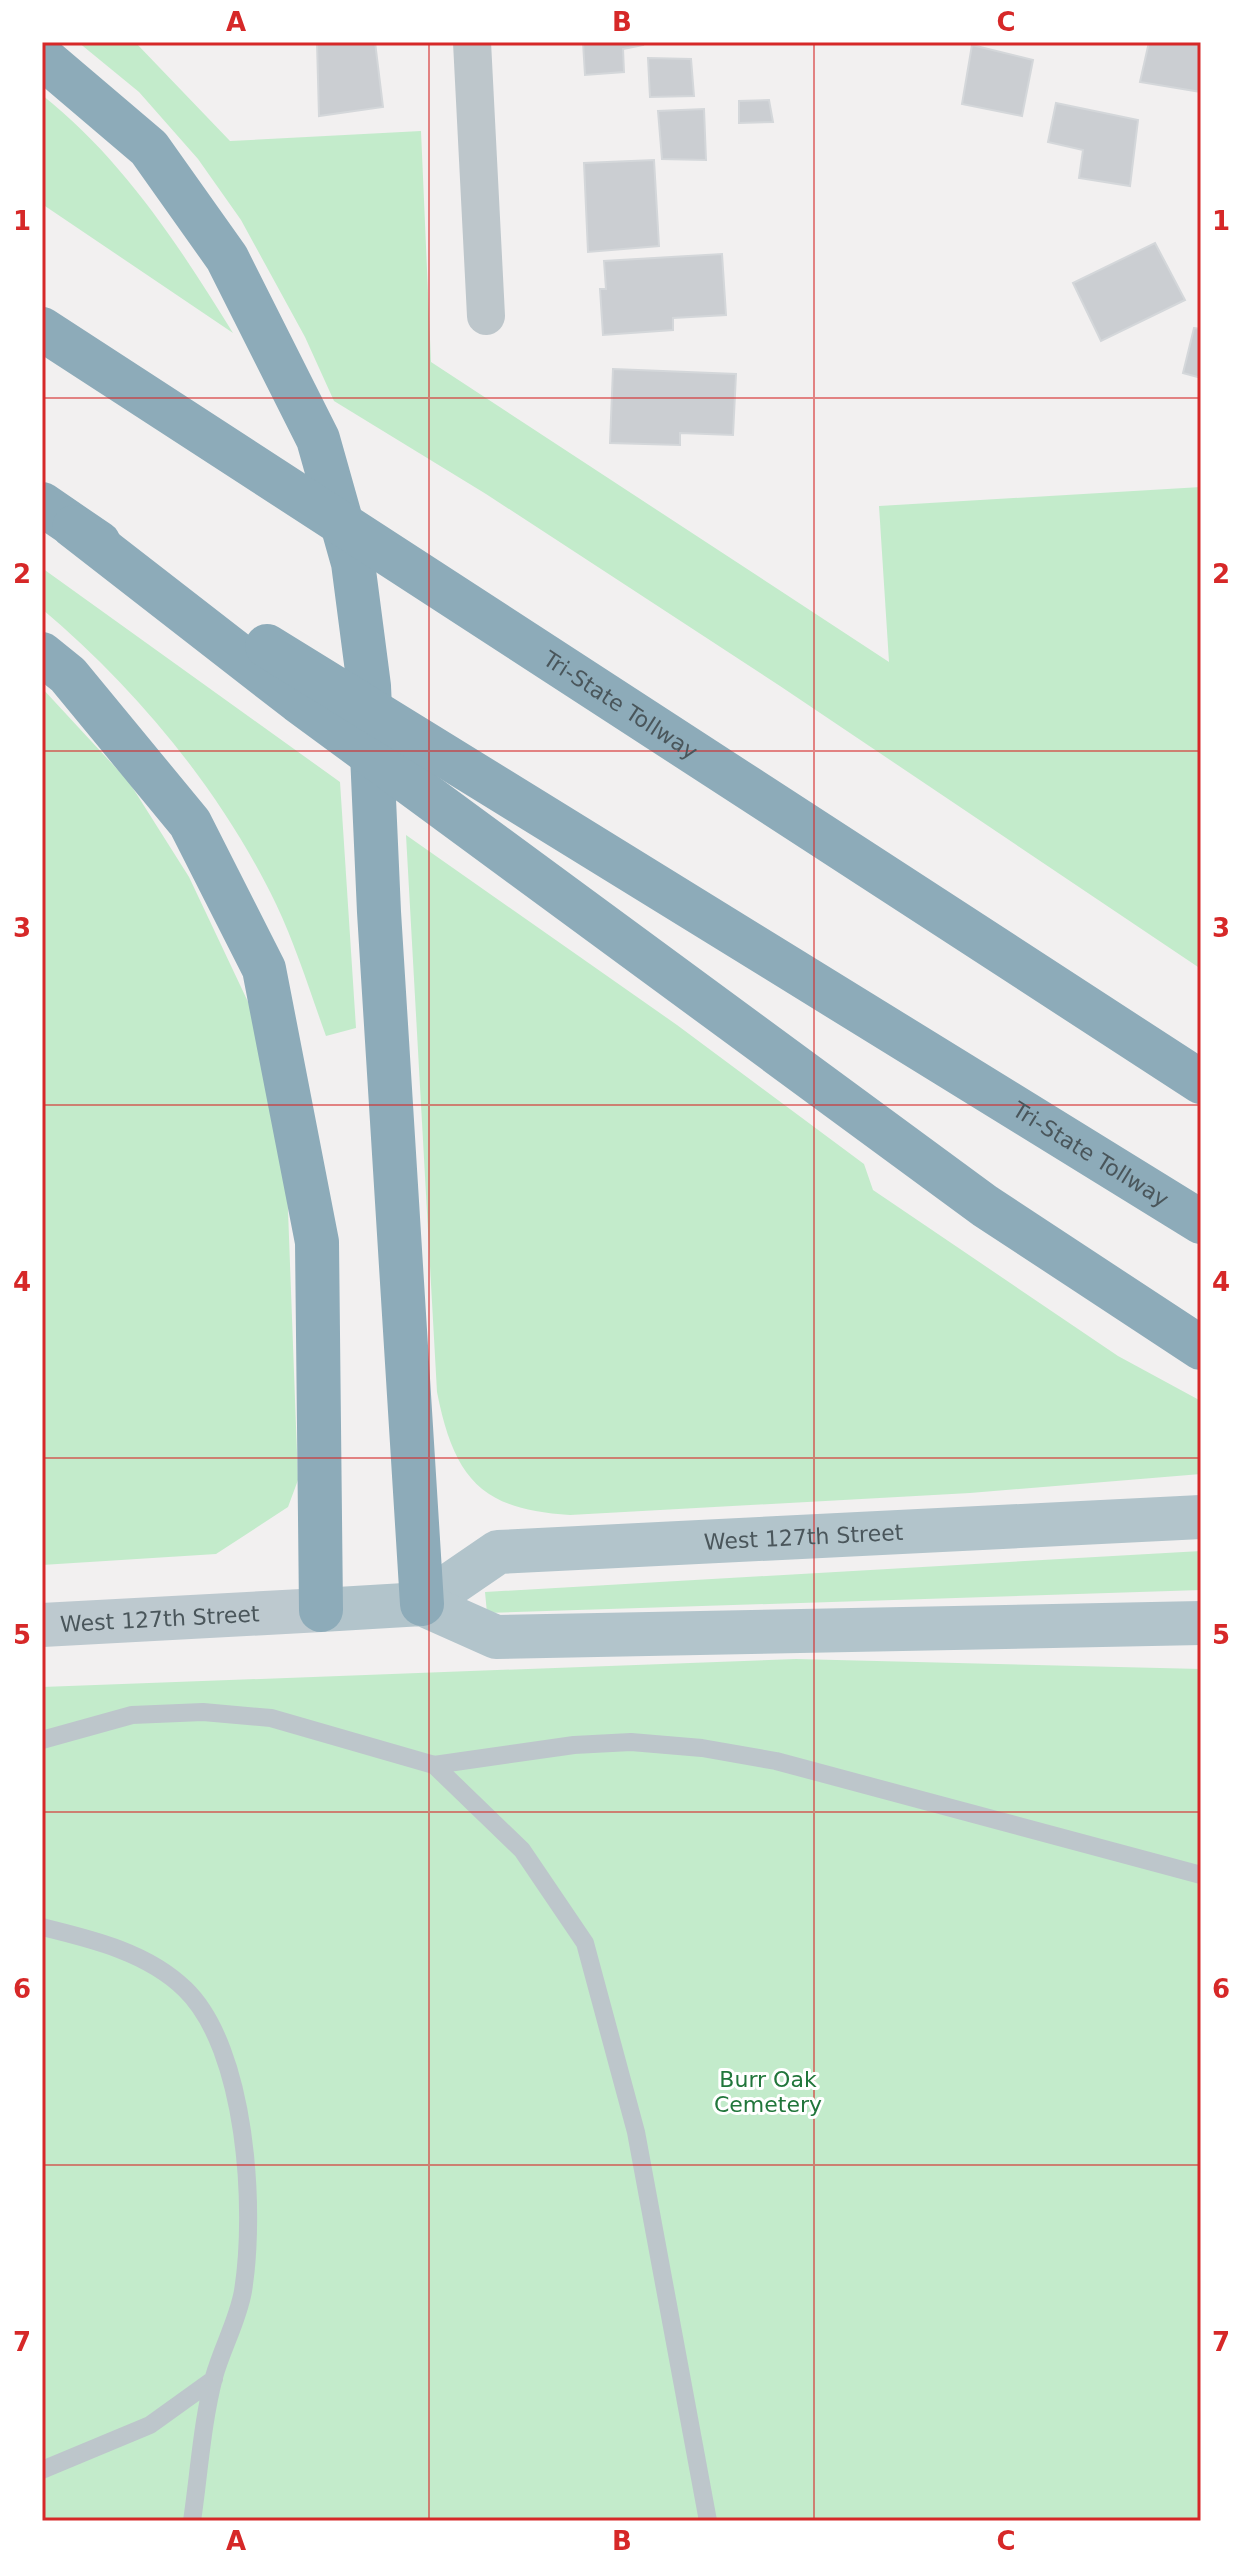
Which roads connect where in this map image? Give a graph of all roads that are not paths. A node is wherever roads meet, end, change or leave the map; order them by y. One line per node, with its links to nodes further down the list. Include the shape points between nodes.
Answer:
1 (472, 42): 3 (street)
2 (42, 57): 11 (highway, via 149,148 227,258 318,439 353,563 369,686)
3 (486, 316)
4 (42, 329): 7 (highway, Tri-State Tollway)
5 (58, 515): 8 (highway, Tri-State Tollway); 9 (highway, via 298,701 947,1178)
6 (42, 654): 12 (highway, via 68,675 190,823 264,969 317,1242)
7 (1201, 1082)
8 (1201, 1222)
9 (1201, 1348)
10 (1201, 1517): 11 (main road, West 127th Street, via 498,1552)
11 (422, 1604): 12 (main road, West 127th Street); 13 (main road, West 127th Street, via 496,1637)
12 (321, 1610): 14 (main road, West 127th Street)
13 (1201, 1623)
14 (42, 1625)
15 (42, 1740): 16 (lane, via 132,1715 203,1712 271,1718)
16 (434, 1765): 17 (lane, via 574,1745 631,1742 702,1748 776,1761); 22 (lane, via 522,1850 585,1943 636,2132)
17 (1201, 1875)
18 (42, 1927): 19 (lane, via 95,1939 140,1958 184,1988 206,2016 227,2067 249,2198 248,2245 242,2295)
19 (214, 2379): 20 (lane, via 150,2425); 21 (lane)
20 (42, 2470)
21 (192, 2521)
22 (708, 2521)

